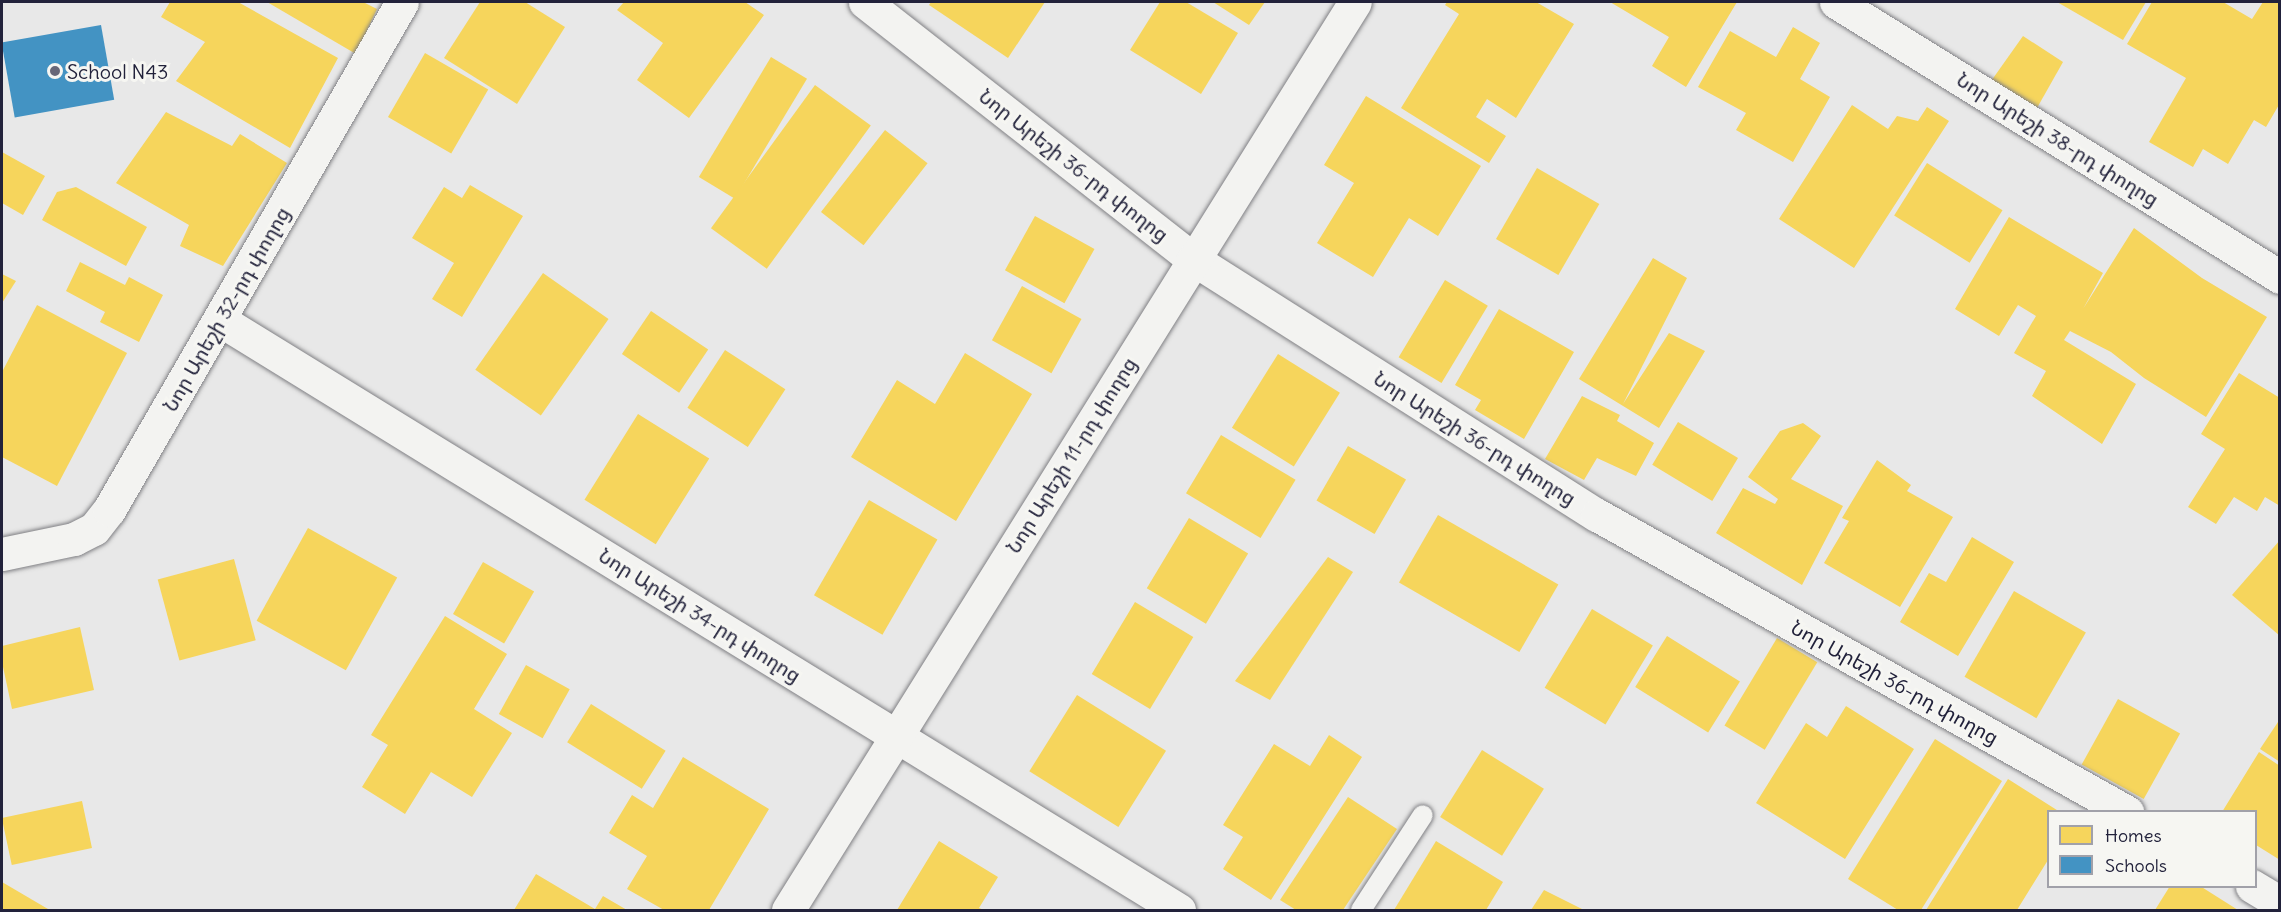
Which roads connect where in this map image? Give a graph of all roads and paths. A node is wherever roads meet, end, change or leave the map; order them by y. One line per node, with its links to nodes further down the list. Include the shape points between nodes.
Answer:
1 (402, 2): 7 (street, Նոր Արեշի 32-րդ փողոց)
2 (865, 2): 5 (street, Նոր Արեշի 36-րդ փողոց)
3 (1355, 2): 5 (street, Նոր Արեշի 11-րդ փողոց)
4 (1836, 2): 6 (street, Նոր Արեշի 38-րդ փողոց)
5 (1193, 259): 9 (street, Նոր Արեշի 11-րդ փողոց); 10 (street, Նոր Արեշի 36-րդ փողոց, via 1597,515)
6 (2280, 277)
7 (220, 320): 8 (street, Նոր Արեշի 32-րդ փողոց, via 109,510 94,529 74,539); 9 (street, Նոր Արեշի 34-րդ փողոց)
8 (2, 554)
9 (896, 736): 14 (street, Նոր Արեշի 11-րդ փողոց); 15 (street, Նոր Արեշի 34-րդ փողոց)
10 (2123, 810)
11 (1424, 815): 16 (lane)
12 (2255, 888): 13 (street)
13 (2280, 903)
14 (788, 910)
15 (1179, 910)
16 (1361, 910)

